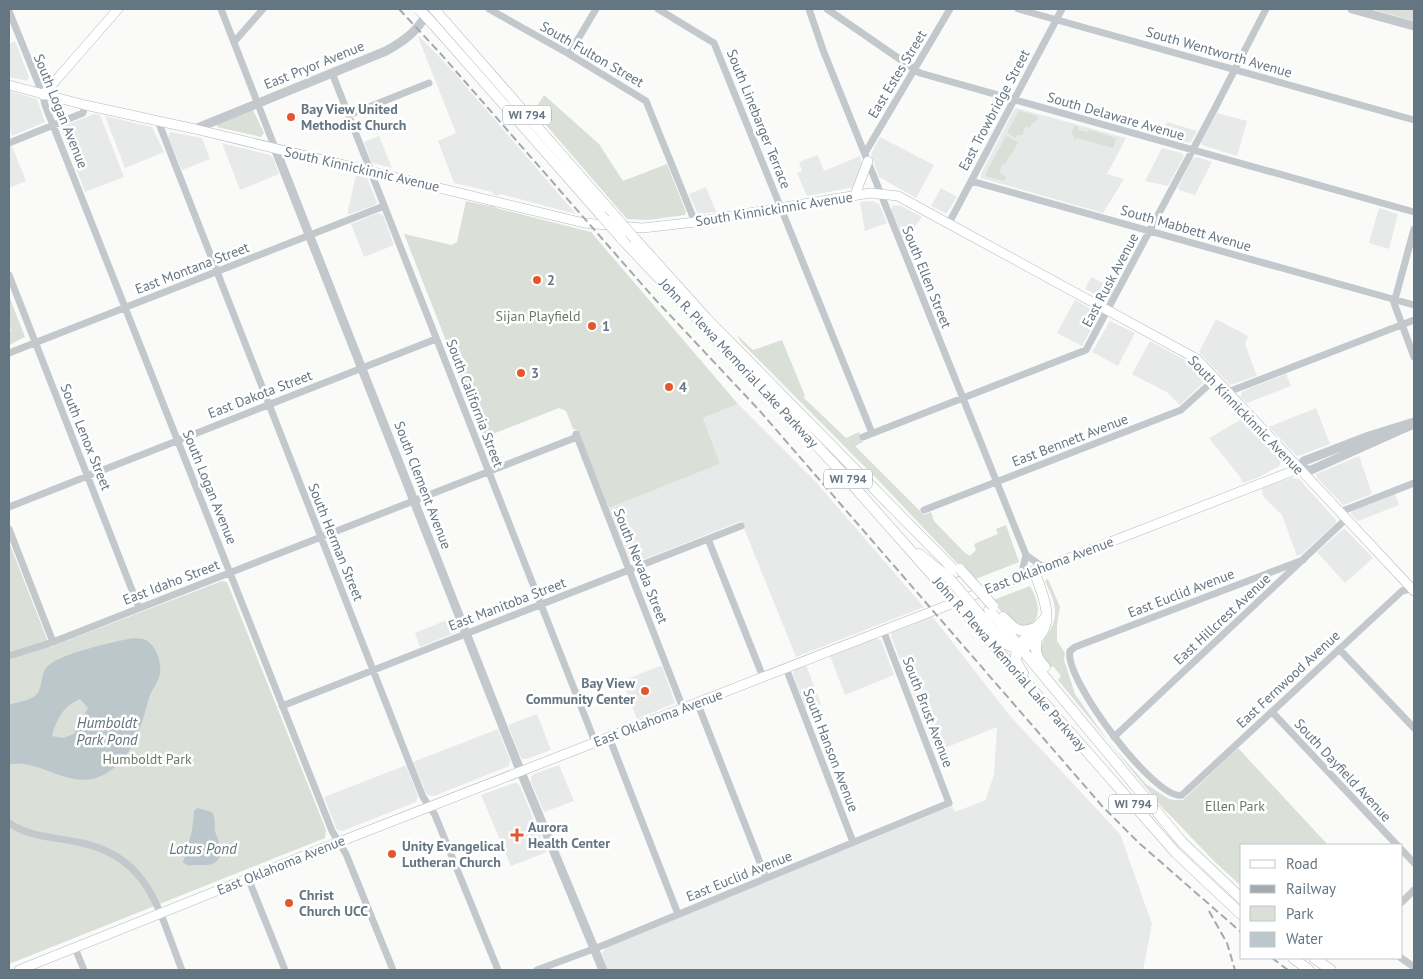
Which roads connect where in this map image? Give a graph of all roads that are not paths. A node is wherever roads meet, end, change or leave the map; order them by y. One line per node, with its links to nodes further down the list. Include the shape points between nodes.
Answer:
1 (118, 9): 26 (main road)
2 (221, 9): 19 (street, South Clement Avenue)
3 (263, 9): 19 (street)
4 (419, 9): 92 (main road, John R. Plewa Memorial Lake Parkway / WI 794, bridge, via 621,238 908,546)
5 (489, 9): 20 (street, South Fulton Street)
6 (596, 9): 20 (street)
7 (658, 9): 44 (street, South Linebarger Terrace, via 714,43)
8 (809, 9): 38 (street, South Ellen Street)
9 (826, 9): 22 (street, South Delaware Avenue)
10 (950, 9): 22 (street, East Estes Street)
11 (1018, 9): 17 (street, South Wentworth Avenue)
12 (1062, 9): 17 (street, East Trowbridge Street)
13 (1266, 9): 21 (street, East Rusk Avenue)
14 (1352, 9): 18 (street)
15 (435, 10): 23 (street, East Pryor Avenue, via 404,41); 92 (main road, John R. Plewa Memorial Lake Parkway / WI 794, bridge, via 635,240 913,527)
16 (9, 11): 26 (street, South Logan Avenue)
17 (1056, 19): 21 (street, South Wentworth Avenue); 27 (street, East Trowbridge Street)
18 (1414, 26)
19 (234, 42): 28 (street, South Clement Avenue)
20 (569, 54): 46 (street, South Fulton Street, via 646,101)
21 (1235, 69): 31 (street, South Wentworth Avenue); 37 (street, East Rusk Avenue)
22 (914, 70): 27 (street, South Delaware Avenue); 38 (street, East Estes Street)
23 (332, 73): 28 (street, East Pryor Avenue); 30 (street, South California Street)
24 (429, 83): 30 (street)
25 (9, 85): 26 (main road, South Kinnickinnic Avenue)
26 (43, 95): 29 (main road, South Kinnickinnic Avenue); 33 (street, South Logan Avenue)
27 (1014, 100): 37 (street, South Delaware Avenue); 40 (street, East Trowbridge Street)
28 (258, 102): 34 (street, East Pryor Avenue); 36 (street, South Clement Avenue)
29 (85, 105): 32 (main road, South Kinnickinnic Avenue); 33 (street, via 83,113)
30 (349, 115): 39 (street, South California Street)
31 (1414, 120)
32 (158, 121): 34 (main road, South Kinnickinnic Avenue); 51 (street, South Herman Street)
33 (54, 125): 35 (street); 55 (street, South Logan Avenue)
34 (195, 128): 36 (main road, South Kinnickinnic Avenue)
35 (9, 143)
36 (276, 148): 39 (main road, South Kinnickinnic Avenue); 50 (street, South Clement Avenue)
37 (1192, 150): 45 (street, South Delaware Avenue); 49 (street, East Rusk Avenue)
38 (866, 157): 41 (street, South Ellen Street); 42 (main road)
39 (370, 171): 43 (street, South California Street); 46 (main road, South Kinnickinnic Avenue, via 584,222 643,228)
40 (971, 181): 47 (street, East Trowbridge Street); 49 (street, South Mabbett Avenue)
41 (880, 193): 42 (main road, South Kinnickinnic Avenue); 47 (main road, South Kinnickinnic Avenue, via 898,196); 66 (street, South Ellen Street)
42 (856, 196): 44 (main road, South Kinnickinnic Avenue)
43 (384, 206): 50 (street, East Montana Street); 59 (street, South California Street)
44 (781, 209): 46 (main road, South Kinnickinnic Avenue); 69 (street, South Linebarger Terrace)
45 (1414, 212)
46 (695, 222)
47 (949, 223): 56 (main road, South Kinnickinnic Avenue)
48 (1414, 229): 53 (street)
49 (1150, 231): 53 (street, South Mabbett Avenue); 56 (street, East Rusk Avenue)
50 (310, 236): 51 (street, East Montana Street); 63 (street, South Clement Avenue)
51 (216, 272): 55 (street, East Montana Street); 67 (street, South Herman Street)
52 (9, 275): 60 (street, South Lenox Street)
53 (1395, 299): 54 (street, South Mabbett Avenue); 58 (street)
54 (1414, 306)
55 (125, 308): 60 (street, East Montana Street); 72 (street, South Logan Avenue)
56 (1108, 311): 64 (main road, South Kinnickinnic Avenue, via 1192,356); 66 (street, East Rusk Avenue, via 1086,350)
57 (1414, 320): 58 (street)
58 (1402, 325): 62 (street); 65 (street)
59 (436, 339): 63 (street, East Dakota Street); 74 (street, South California Street)
60 (35, 342): 61 (street, East Montana Street); 75 (street, South Lenox Street)
61 (9, 353)
62 (1414, 357)
63 (362, 368): 67 (street, East Dakota Street); 78 (street, South Clement Avenue)
64 (1215, 379): 65 (main road, South Kinnickinnic Avenue); 76 (street, East Bennett Avenue, via 1181,410)
65 (1228, 392): 73 (main road, South Kinnickinnic Avenue)
66 (963, 398): 69 (street, East Rusk Avenue); 76 (street, South Ellen Street)
67 (269, 405): 72 (street, East Dakota Street); 85 (street, South Herman Street)
68 (1414, 423): 73 (street, East Oklahoma Avenue, via 1304,461)
69 (872, 433): 71 (street, East Rusk Avenue)
70 (576, 436): 74 (street, East Idaho Street); 90 (street, South Nevada Street)
71 (862, 437)
72 (178, 440): 75 (street, East Dakota Street); 91 (street, South Logan Avenue)
73 (1298, 469): 81 (main road, South Kinnickinnic Avenue); 89 (main road, East Oklahoma Avenue)
74 (488, 472): 78 (street, East Idaho Street); 95 (street, South California Street)
75 (88, 475): 79 (street, East Dakota Street); 96 (street, South Lenox Street)
76 (997, 482): 80 (street, East Bennett Avenue); 87 (street, South Ellen Street)
77 (1414, 483): 81 (street)
78 (414, 501): 85 (street, East Idaho Street); 101 (street, South Clement Avenue)
79 (9, 507)
80 (924, 510)
81 (1340, 512): 82 (main road, South Kinnickinnic Avenue)
82 (1346, 519): 88 (street, East Hillcrest Avenue); 94 (main road, South Kinnickinnic Avenue)
83 (742, 526): 86 (street, East Manitoba Street)
84 (9, 529): 103 (street)
85 (321, 537): 91 (street, East Idaho Street); 108 (street, South Herman Street)
86 (708, 539): 90 (street, East Manitoba Street); 109 (street)
87 (1026, 554): 89 (street); 93 (street)
88 (1303, 560): 117 (street, East Hillcrest Avenue); 117 (street, East Euclid Avenue, via 1070,651 1080,687)
89 (1039, 569): 93 (main road, East Oklahoma Avenue); 98 (main road)
90 (629, 570): 95 (street, East Manitoba Street); 113 (street, South Nevada Street)
91 (230, 573): 96 (street, East Idaho Street); 112 (street, South Logan Avenue)
92 (951, 576): 97 (main road, John R. Plewa Memorial Lake Parkway / WI 794); 97 (main road, John R. Plewa Memorial Lake Parkway / WI 794, bridge)
93 (1021, 576): 100 (main road, East Oklahoma Avenue)
94 (1413, 589): 105 (street, East Fernwood Avenue, via 1402,591)
95 (541, 605): 101 (street, East Manitoba Street); 119 (street, South California Street)
96 (139, 608): 103 (street, East Idaho Street)
97 (984, 614): 99 (main road, via 1017,630); 104 (main road, John R. Plewa Memorial Lake Parkway / WI 794); 110 (main road, John R. Plewa Memorial Lake Parkway / WI 794)
98 (1046, 616): 99 (main road); 102 (main road, via 1046,627)
99 (1038, 627): 104 (main road)
100 (883, 630): 107 (main road, East Oklahoma Avenue); 121 (street, South Brust Avenue)
101 (466, 634): 108 (street, East Manitoba Street); 120 (street, South Clement Avenue)
102 (1037, 639): 104 (main road); 118 (main road, via 1037,658 1089,724)
103 (53, 642): 106 (street, East Idaho Street)
104 (1020, 647): 110 (main road, via 1017,663); 118 (main road, John R. Plewa Memorial Lake Parkway / WI 794)
105 (1339, 649): 114 (street, East Fernwood Avenue); 115 (street)
106 (9, 656)
107 (786, 668): 109 (main road, East Oklahoma Avenue); 125 (street, South Hanson Avenue)
108 (373, 670): 112 (street, East Manitoba Street); 122 (street, South Herman Street)
109 (763, 677): 111 (main road, East Oklahoma Avenue)
110 (1030, 686): 134 (main road, John R. Plewa Memorial Lake Parkway / WI 794, via 1176,853)
111 (697, 702): 113 (main road, East Oklahoma Avenue); 130 (street)
112 (282, 706): 124 (street, South Logan Avenue)
113 (683, 708): 116 (main road, East Oklahoma Avenue)
114 (1272, 712): 117 (street, East Fernwood Avenue, via 1182,795 1173,796 1150,779); 126 (street, South Dayfield Avenue)
115 (1414, 728)
116 (609, 737): 119 (main road, East Oklahoma Avenue); 136 (street)
117 (1114, 737)
118 (1096, 739): 132 (main road, John R. Plewa Memorial Lake Parkway / WI 794, via 1182,842)
119 (595, 742): 120 (main road, East Oklahoma Avenue)
120 (521, 771): 122 (main road, East Oklahoma Avenue); 138 (street, South Clement Avenue)
121 (949, 803): 125 (street, East Euclid Avenue)
122 (429, 807): 124 (main road, East Oklahoma Avenue); 148 (street, South Herman Street)
123 (9, 824): 135 (street, via 35,835 109,851 139,874)
124 (338, 842): 129 (main road, East Oklahoma Avenue); 147 (street, South Logan Avenue)
125 (854, 842): 130 (street, East Euclid Avenue)
126 (1396, 844)
127 (1403, 851): 128 (street)
128 (1414, 864)
129 (248, 878): 135 (main road, East Oklahoma Avenue); 146 (street)
130 (766, 878): 136 (street, East Euclid Avenue)
131 (1414, 890): 133 (street)
132 (1240, 897)
133 (1403, 901)
134 (1240, 913)
135 (160, 914): 137 (main road, East Oklahoma Avenue); 145 (street)
136 (678, 914): 138 (street, East Euclid Avenue)
137 (75, 948): 143 (main road, East Oklahoma Avenue); 144 (street)
138 (594, 948): 149 (street, East Euclid Avenue); 150 (street, South Clement Avenue)
139 (1294, 959): 151 (main road)
140 (1315, 959): 152 (main road)
141 (1402, 959): 142 (street)
142 (1414, 967)
143 (19, 970)
144 (84, 970)
145 (182, 970)
146 (285, 970)
147 (393, 970)
148 (498, 970)
149 (537, 970)
150 (602, 970)
151 (1310, 970)
152 (1331, 970)

